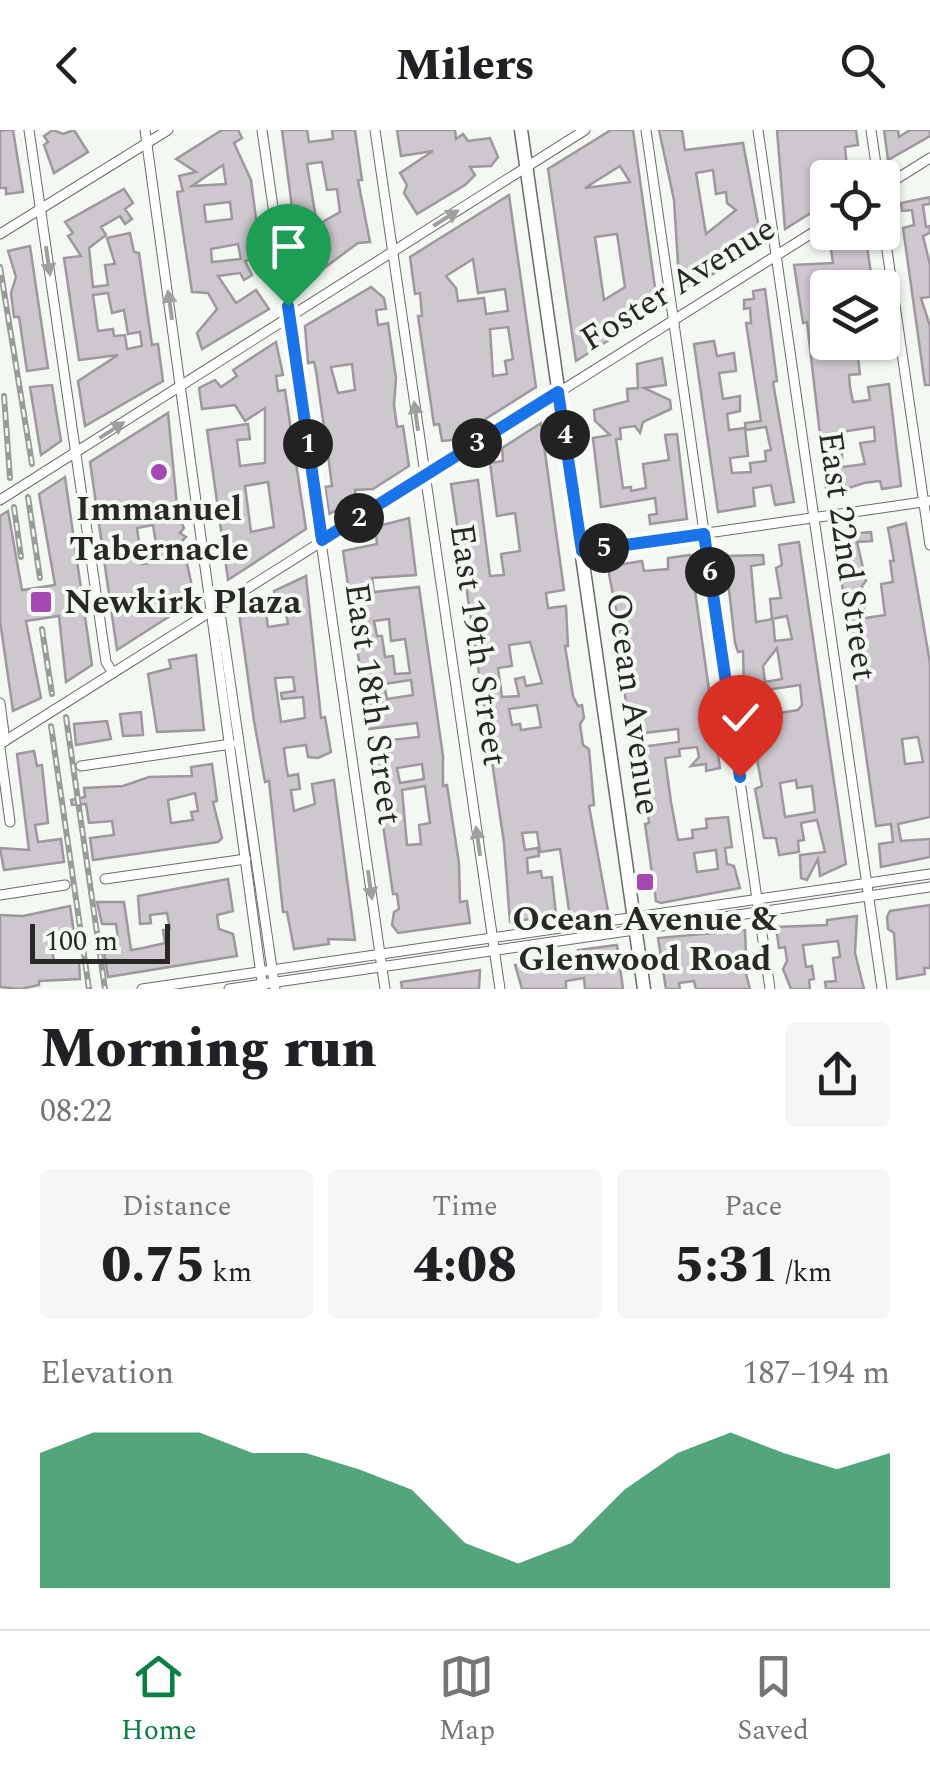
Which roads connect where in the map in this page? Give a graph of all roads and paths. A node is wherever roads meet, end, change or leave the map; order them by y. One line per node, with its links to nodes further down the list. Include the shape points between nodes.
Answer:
1 (29, 130): 16 (street)
2 (145, 130): 11 (street)
3 (168, 130): 11 (street)
4 (262, 130): 22 (street, East 18th Street)
5 (376, 130): 20 (street, East 19th Street)
6 (521, 130): 14 (main road, Ocean Avenue)
7 (585, 130): 14 (street)
8 (646, 130): 23 (street)
9 (758, 130): 21 (street, East 22nd Street)
10 (871, 130): 13 (street)
11 (147, 143): 16 (street); 24 (street, one-way to 11)
12 (930, 158): 15 (street)
13 (875, 160)
14 (526, 167): 20 (street, one-way to 14); 25 (main road, Ocean Avenue)
15 (900, 177)
16 (40, 209): 17 (street); 26 (street, one-way to 26)
17 (4, 231)
18 (810, 234): 21 (street, Foster Avenue)
19 (887, 250): 29 (street)
20 (393, 252): 22 (street); 27 (street, East 19th Street, one-way to 20)
21 (776, 255): 23 (street, Foster Avenue); 30 (street, East 22nd Street)
22 (290, 318): 24 (street); 32 (street, East 18th Street)
23 (673, 320): 25 (street, Foster Avenue); 31 (street)
24 (182, 385): 26 (street, one-way to 24); 35 (street)
25 (558, 392): 27 (street, Foster Avenue); 34 (main road, Ocean Avenue)
26 (76, 453): 28 (street); 36 (street, via 106,662)
27 (425, 476): 32 (street, Foster Avenue); 55 (street, East 19th Street, one-way to 27)
28 (0, 500)
29 (927, 502): 30 (street); 33 (street)
30 (814, 518): 31 (street); 47 (street, East 22nd Street)
31 (704, 534): 34 (street); 52 (street)
32 (322, 540): 35 (street, Foster Avenue); 57 (street, East 18th Street, one-way to 57)
33 (930, 545)
34 (582, 551): 54 (main road, Ocean Avenue)
35 (214, 609): 36 (street, Foster Avenue); 38 (street, via 222,618); 40 (street)
36 (114, 673): 39 (street, Foster Avenue)
37 (0, 704): 39 (street)
38 (240, 743): 40 (street); 43 (street)
39 (2, 744): 42 (street)
40 (228, 744): 41 (street); 44 (street)
41 (81, 766)
42 (10, 822)
43 (256, 857): 44 (street); 59 (street)
44 (244, 859): 46 (street); 60 (street)
45 (930, 874): 47 (street)
46 (105, 879)
47 (867, 884): 51 (street, East 22nd Street); 52 (street)
48 (65, 885): 50 (street)
49 (930, 888): 51 (street)
50 (0, 895)
51 (868, 897): 53 (street); 70 (street, East 22nd Street)
52 (757, 900): 53 (street); 54 (street)
53 (760, 914): 54 (street); 69 (street)
54 (634, 924): 55 (street); 56 (street); 68 (main road, Ocean Avenue)
55 (492, 938): 56 (street, East 19th Street); 57 (street)
56 (494, 952): 58 (street); 67 (street, East 19th Street)
57 (380, 954): 58 (street, East 18th Street); 59 (street)
58 (382, 967): 63 (street); 66 (street, East 18th Street)
59 (272, 970): 60 (street); 63 (street)
60 (260, 972): 61 (street); 62 (street)
61 (181, 986): 64 (street)
62 (262, 986): 63 (street); 65 (street)
63 (275, 986)
64 (142, 989)
65 (229, 989)
66 (386, 989)
67 (500, 989)
68 (644, 989)
69 (770, 989)
70 (882, 989)

